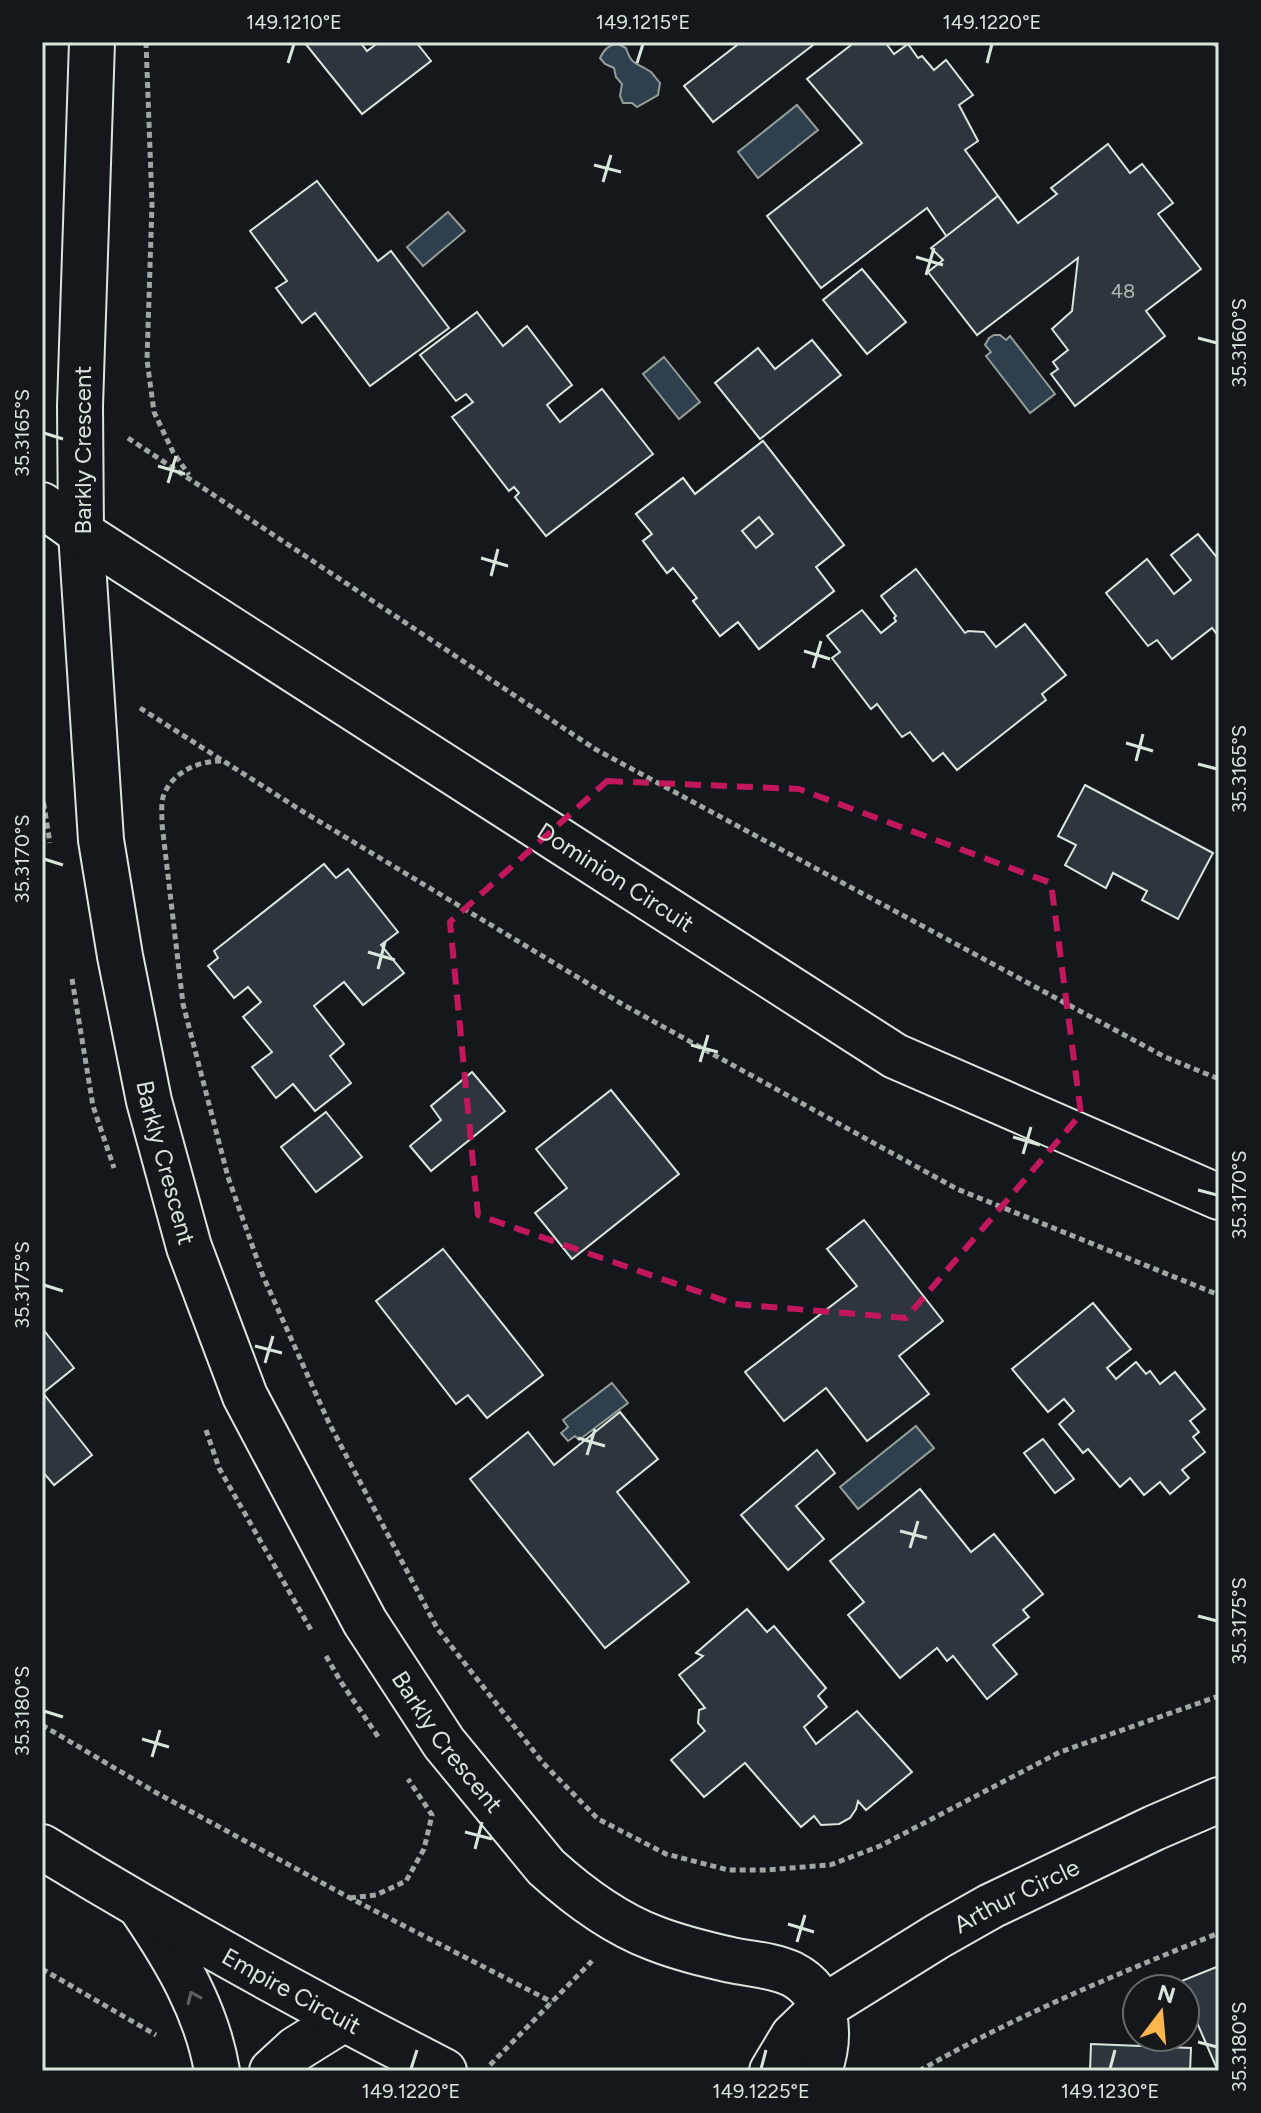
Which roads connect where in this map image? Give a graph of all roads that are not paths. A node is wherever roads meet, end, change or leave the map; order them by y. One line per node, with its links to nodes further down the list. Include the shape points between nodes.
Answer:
1 (92, 42): 3 (street, Barkly Crescent)
2 (42, 505): 3 (street, Dominion Circuit)
3 (81, 533): 4 (street, Dominion Circuit, via 895,1056); 8 (street, Barkly Crescent, via 101,840 120,956 149,1101 189,1247 245,1396 365,1622 444,1743 546,1867 626,1926 673,1945 791,1974 809,1986)
4 (1219, 1197)
5 (1219, 1800): 8 (street, Arthur Circle, via 991,1906)
6 (42, 1847): 7 (street, Empire Circuit)
7 (142, 1909): 9 (street, Empire Circuit); 10 (street, Empire Circuit, one-way to 7, via 192,1992)
8 (822, 2008): 13 (street, Arthur Circle, via 793,2036); 14 (street, via 826,2046)
9 (344, 2019): 11 (street); 12 (street, Empire Circuit)
10 (217, 2071)
11 (272, 2071)
12 (436, 2071)
13 (772, 2071)
14 (819, 2071)

